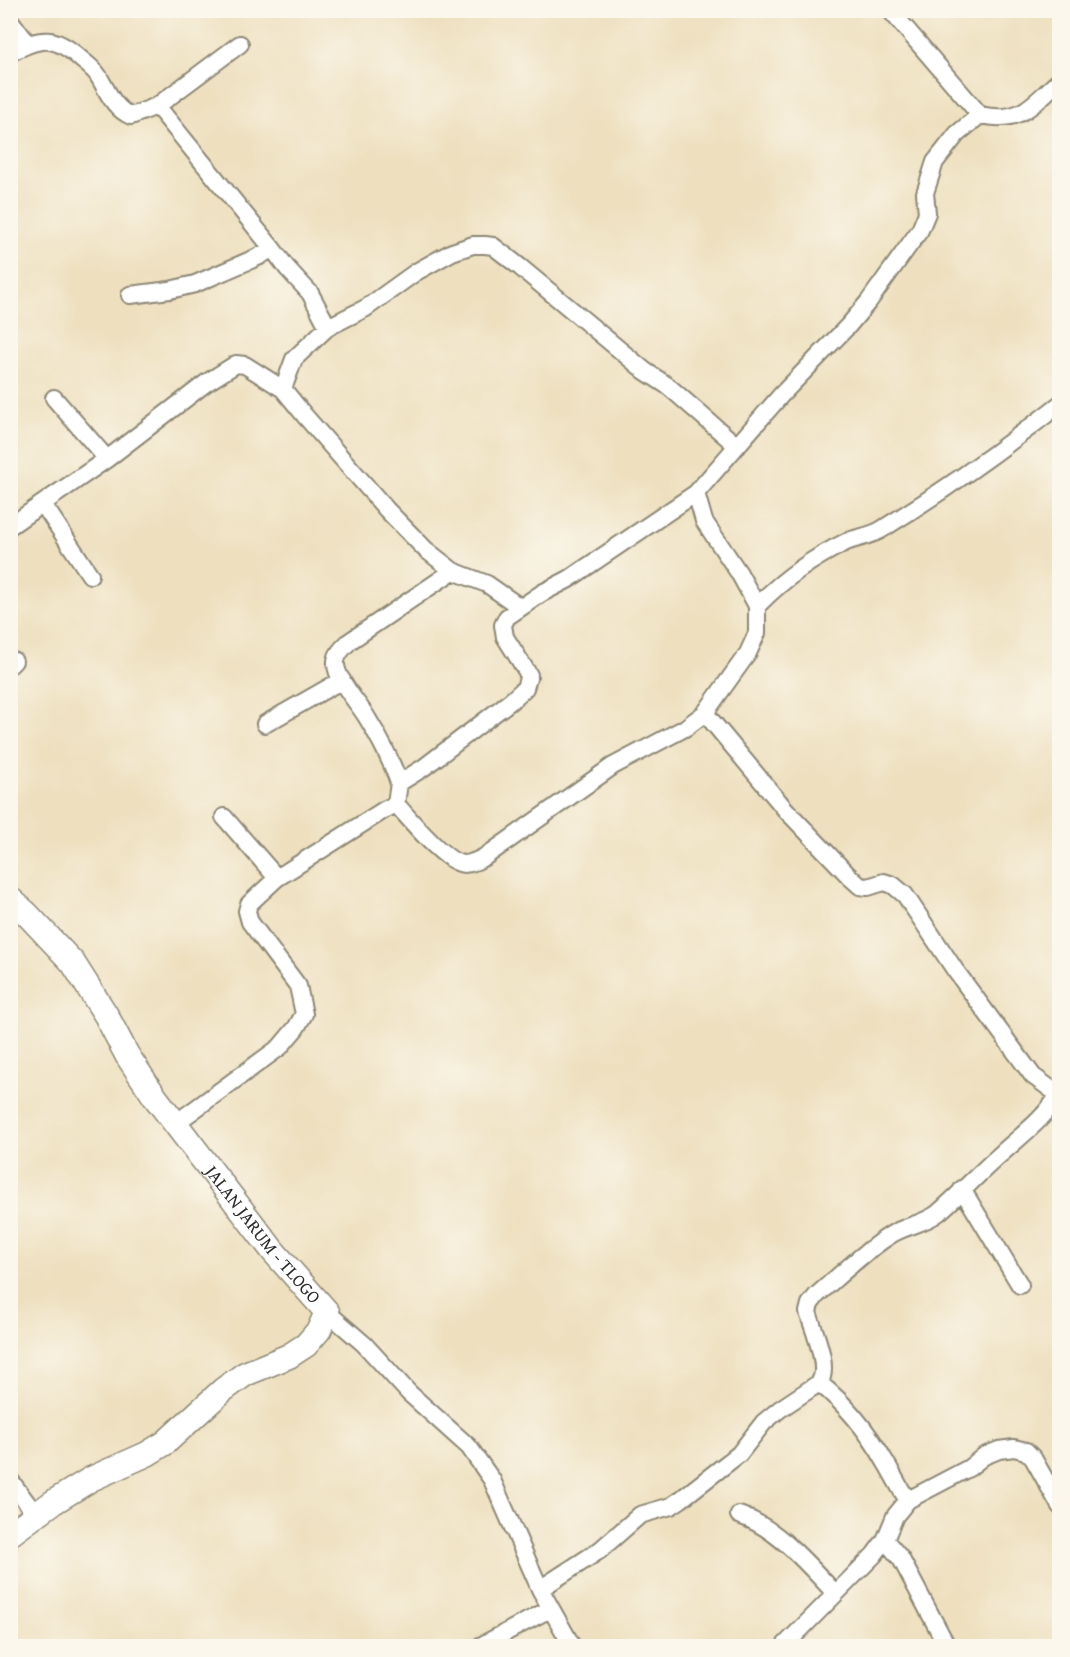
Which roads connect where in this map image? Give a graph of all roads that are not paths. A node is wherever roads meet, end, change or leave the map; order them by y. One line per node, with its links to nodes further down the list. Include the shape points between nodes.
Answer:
1 (890, 10): 8 (street)
2 (10, 20): 3 (street)
3 (28, 44): 5 (street); 7 (street, via 49,39 67,46 97,73 120,111 131,116)
4 (240, 44): 7 (street)
5 (10, 53)
6 (1059, 80): 8 (street, via 1025,111 998,119)
7 (157, 106): 9 (street)
8 (980, 115): 15 (street, via 957,134 935,162 925,193 927,213 920,230 883,282 849,325)
9 (272, 248): 10 (street, via 195,284); 11 (street, via 310,293)
10 (130, 295)
11 (328, 327): 12 (street, via 294,359); 15 (street, via 366,308 452,252 473,245 493,246)
12 (283, 388): 16 (street, via 236,364 206,382); 20 (street, via 387,510)
13 (54, 398): 16 (street)
14 (1059, 404): 22 (street, via 881,530 831,550)
15 (737, 446): 17 (street)
16 (106, 459): 18 (street)
17 (696, 493): 22 (street, via 704,521); 23 (street, via 569,579)
18 (42, 504): 19 (street); 21 (street)
19 (10, 526)
20 (453, 572): 23 (street, via 488,584); 24 (street, via 343,647 336,660)
21 (90, 575)
22 (757, 606): 25 (street, via 757,633 748,654)
23 (520, 607): 27 (street, via 503,625 505,637 529,675 525,688)
24 (342, 680): 26 (street); 27 (street, via 377,735)
25 (705, 713): 28 (street, via 686,728 613,766 473,862 461,864 446,855); 32 (street, via 850,877 860,886 884,882 894,885 905,895 1033,1076)
26 (265, 724)
27 (399, 783): 28 (street)
28 (396, 804): 30 (street)
29 (224, 817): 30 (street)
30 (276, 878): 33 (street, via 249,904 247,911 250,922 298,986 304,1014 280,1047)
31 (10, 899): 33 (street, JALAN JARUM - TLOGO, via 72,963 127,1055)
32 (1059, 1094): 34 (street, via 1044,1116)
33 (176, 1123): 36 (street, JALAN JARUM - TLOGO, via 273,1251)
34 (962, 1189): 35 (street); 37 (street, via 938,1213 921,1224 900,1230 871,1249 810,1304 807,1312 824,1365)
35 (1020, 1285)
36 (327, 1312): 41 (street, JALAN JARUM - TLOGO, via 306,1346 245,1374 165,1443 91,1479); 45 (street, via 470,1447 492,1480)
37 (819, 1383): 39 (street, via 863,1429); 45 (street, via 764,1422 739,1454 692,1492 671,1506 640,1515 600,1550)
38 (10, 1480): 41 (street)
39 (908, 1500): 40 (street, via 984,1456 1014,1448 1026,1450 1033,1458); 44 (street, via 895,1516)
40 (1059, 1506)
41 (36, 1515): 43 (street, JALAN JARUM - TLOGO)
42 (739, 1515): 46 (street, via 763,1526)
43 (10, 1534)
44 (885, 1540): 46 (street); 51 (street, via 902,1559)
45 (540, 1589): 47 (street)
46 (835, 1593): 50 (street)
47 (550, 1609): 48 (street); 49 (street)
48 (480, 1647)
49 (572, 1647)
50 (784, 1647)
51 (947, 1647)

